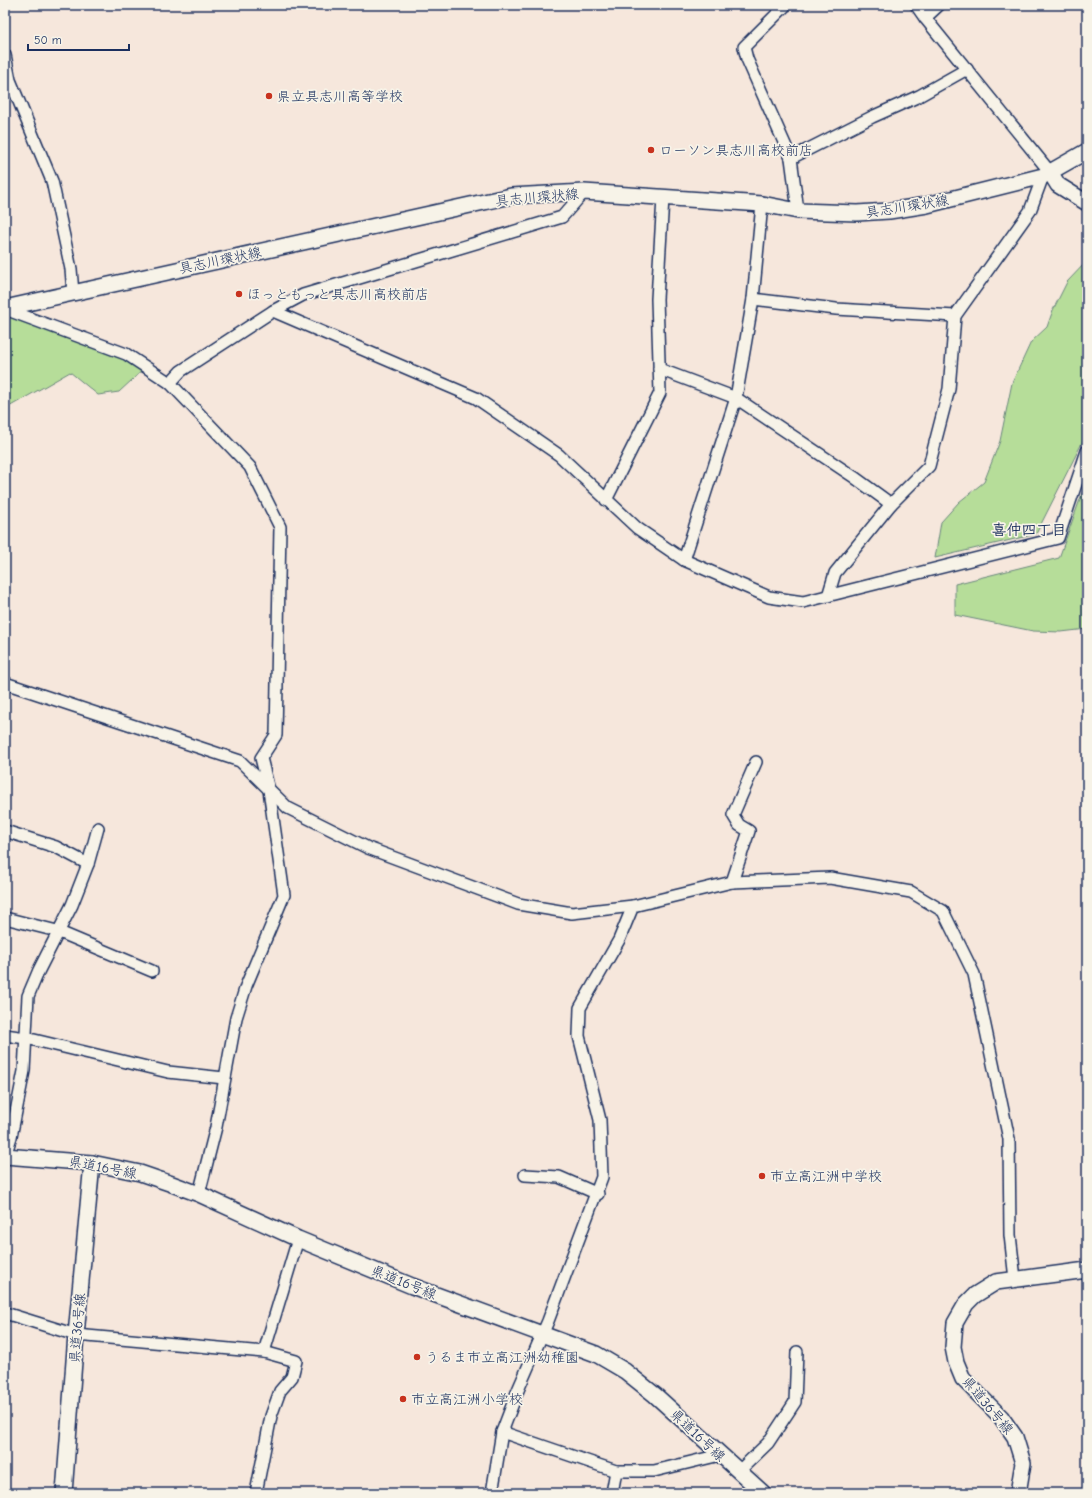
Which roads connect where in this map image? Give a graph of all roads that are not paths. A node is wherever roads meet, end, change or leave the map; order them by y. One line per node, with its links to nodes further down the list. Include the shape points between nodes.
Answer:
1 (786, 5): 8 (street, via 744,47)
2 (916, 5): 4 (street)
3 (939, 5): 4 (street)
4 (924, 18): 6 (street)
5 (5, 55): 15 (street, via 10,80 52,181 71,269)
6 (966, 69): 8 (street, via 919,96); 9 (street)
7 (1087, 151): 9 (main road, 具志川環状線)
8 (791, 158): 14 (street)
9 (1047, 174): 12 (main road, via 1058,185); 14 (main road, 具志川環状線, via 889,211); 19 (street, via 1030,211)
10 (584, 192): 11 (main road, 具志川環状線); 15 (main road, 具志川環状線, via 511,196); 18 (street, via 562,217 303,295)
11 (663, 198): 13 (main road, 具志川環状線); 20 (street, via 657,299)
12 (1087, 203)
13 (762, 204): 14 (main road, 具志川環状線); 16 (street)
14 (798, 211)
15 (73, 292): 17 (main road, 具志川環状線)
16 (753, 299): 19 (street, via 836,309); 22 (street)
17 (5, 308): 21 (street, via 126,354)
18 (273, 311): 21 (street, via 181,371); 24 (street, via 476,398 559,455)
19 (955, 316): 25 (street, via 949,389 929,466)
20 (659, 369): 22 (street); 24 (street, via 660,393)
21 (170, 383): 30 (street, via 250,467 280,527 276,735 261,758)
22 (736, 398): 25 (street); 26 (street)
23 (1087, 451): 27 (street, via 1058,538)
24 (606, 500): 26 (street, via 637,528)
25 (891, 504): 27 (street, via 836,573)
26 (684, 560): 27 (street, via 769,597 803,602)
27 (828, 596)
28 (5, 682): 30 (street, via 240,761)
29 (756, 762): 34 (street, via 733,815 739,825 749,831)
30 (269, 790): 35 (street, via 288,808 368,848 518,904 572,913); 41 (street, via 284,895 246,986 236,1018)
31 (98, 828): 33 (street)
32 (5, 832): 33 (street, via 56,847)
33 (88, 864): 37 (street, via 72,905)
34 (732, 882): 35 (street); 49 (street, via 830,878 911,892 942,911 974,974 1009,1139 1010,1235)
35 (633, 906): 46 (street, via 620,940 580,1008 579,1036 600,1120 602,1177)
36 (5, 918): 37 (street)
37 (57, 931): 38 (street); 40 (street, via 28,996)
38 (152, 971)
39 (5, 1035): 40 (street)
40 (26, 1038): 41 (street, via 168,1072); 42 (street, via 22,1079)
41 (224, 1078): 45 (street, via 216,1127)
42 (5, 1156): 43 (main road, 県道16号線)
43 (92, 1162): 45 (main road, 県道16号線, via 140,1173); 52 (main road, 県道36号線)
44 (525, 1175): 46 (street, via 559,1177)
45 (199, 1194): 47 (main road, 県道16号線)
46 (598, 1194): 51 (street)
47 (298, 1239): 51 (main road, 県道16号線, via 419,1288); 53 (street)
48 (1087, 1270): 49 (main road, 県道36号線)
49 (1015, 1280): 64 (main road, 県道36号線, via 996,1282 966,1304 955,1323 953,1347 963,1379 1001,1417 1015,1437 1023,1463)
50 (5, 1313): 52 (street)
51 (541, 1333): 55 (street); 56 (main road, 県道16号線, via 596,1354 625,1371)
52 (76, 1335): 53 (street); 59 (main road, 県道36号線)
53 (264, 1352): 60 (street, via 296,1361 292,1377 280,1391 271,1416)
54 (797, 1352): 58 (street, via 795,1402 768,1443)
55 (502, 1432): 57 (street); 61 (street)
56 (720, 1455): 57 (street, via 654,1471); 58 (main road, 県道16号線)
57 (616, 1471): 62 (street)
58 (738, 1472): 63 (main road, 県道16号線)
59 (64, 1493)
60 (256, 1493)
61 (492, 1493)
62 (612, 1493)
63 (763, 1493)
64 (1018, 1493)

